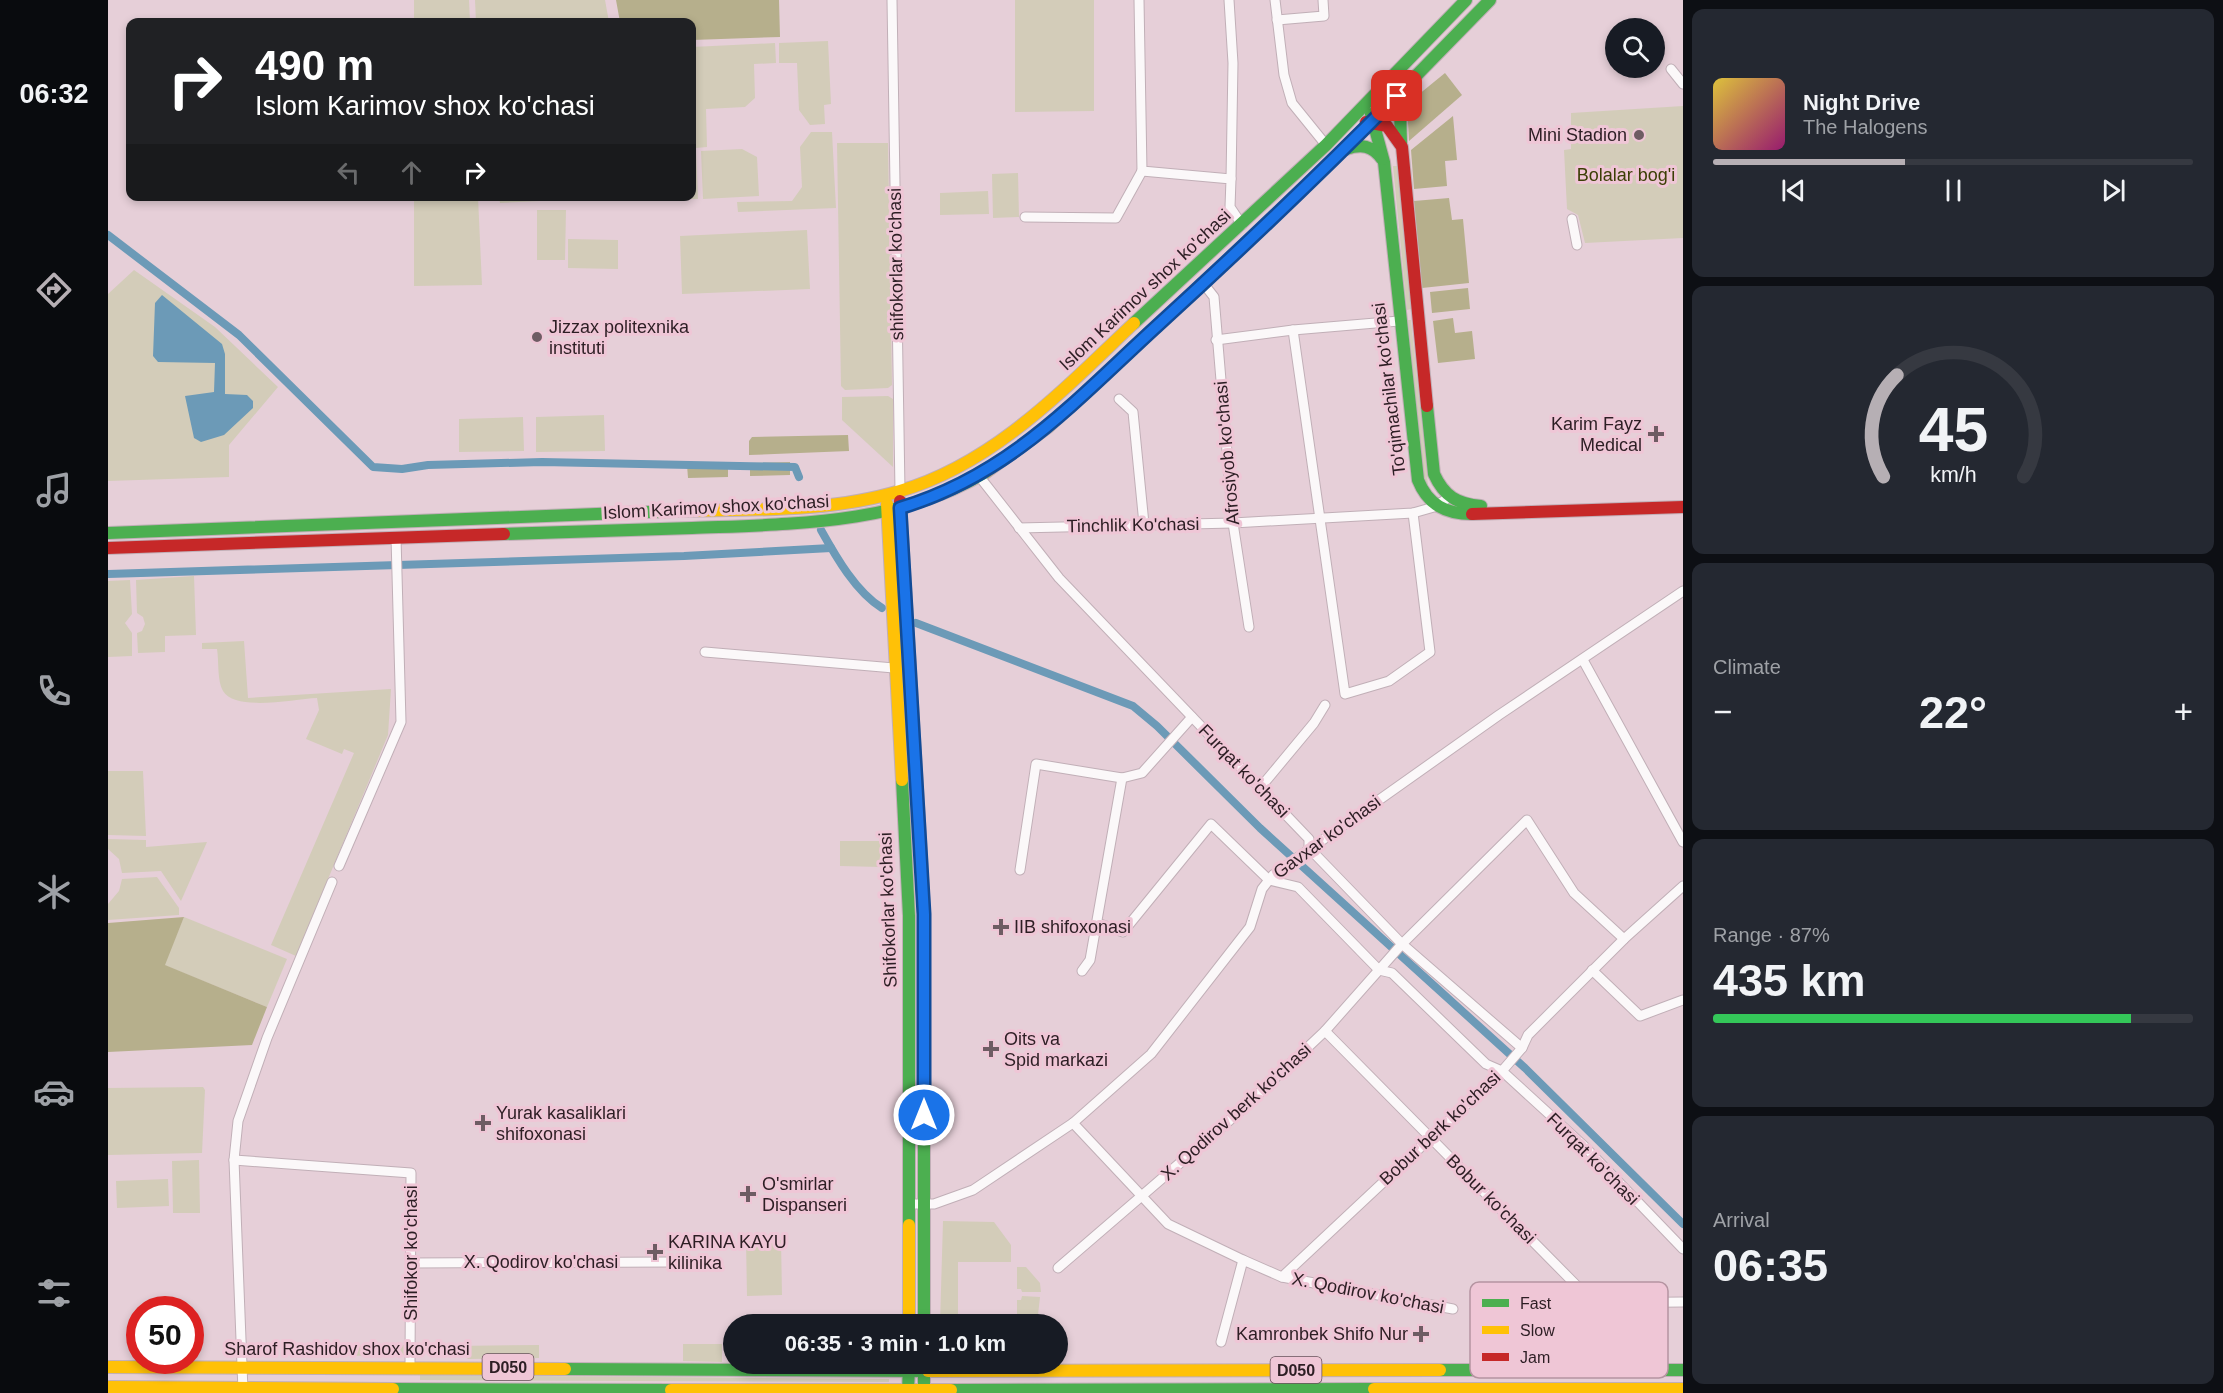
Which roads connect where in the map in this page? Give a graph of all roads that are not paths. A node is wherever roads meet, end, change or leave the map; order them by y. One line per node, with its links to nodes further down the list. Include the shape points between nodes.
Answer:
1 (892, 0): 32 (street, shifokorlar ko'chasi)
2 (1139, 0): 19 (street)
3 (1229, 0): 20 (street, via 1233,63)
4 (1275, 0): 8 (street)
5 (1323, 0): 8 (street, via 1324,16)
6 (1466, 0): 12 (main road, Islom Karimov shox ko'chasi)
7 (1490, 0): 10 (main road, Islom Karimov shox ko'chasi)
8 (1277, 20): 15 (street, via 1292,103)
9 (1671, 69): 11 (street)
10 (1409, 84): 13 (main road, Islom Karimov shox ko'chasi); 16 (main road, To'qimachilar ko'chasi, via 1400,108)
11 (1683, 84)
12 (1377, 94): 13 (main road, To'qimachilar ko'chasi, via 1371,106); 14 (main road, Islom Karimov shox ko'chasi)
13 (1372, 121): 14 (main road); 16 (main road, via 1387,126); 17 (main road, Islom Karimov shox ko'chasi); 18 (main road, To'qimachilar ko'chasi)
14 (1344, 127): 15 (main road, Islom Karimov shox ko'chasi)
15 (1326, 145): 23 (main road, Islom Karimov shox ko'chasi)
16 (1401, 147): 26 (main road, To'qimachilar ko'chasi)
17 (1345, 149): 18 (main road, via 1365,145 1378,152); 25 (main road, Islom Karimov shox ko'chasi)
18 (1384, 162): 27 (main road, To'qimachilar ko'chasi)
19 (1142, 171): 20 (street); 21 (street, via 1116,218)
20 (1231, 179): 23 (street, via 1230,207)
21 (1025, 217)
22 (1572, 219): 24 (street)
23 (1242, 225): 32 (main road, Islom Karimov shox ko'chasi, via 1009,437 971,462)
24 (1577, 245)
25 (1203, 284): 29 (street, Afrosiyob ko'chasi, via 1214,297); 31 (main road, Islom Karimov shox ko'chasi, via 1029,443)
26 (1420, 321): 27 (main road, via 1416,316 1406,315); 34 (main road, To'qimachilar ko'chasi, via 1434,474)
27 (1399, 322): 28 (street); 36 (main road, To'qimachilar ko'chasi, via 1418,480 1422,493)
28 (1293, 330): 29 (street); 40 (street)
29 (1216, 340): 41 (street, Afrosiyob ko'chasi)
30 (1119, 399): 42 (street, via 1133,412)
31 (979, 476): 38 (main road, Islom Karimov shox ko'chasi, via 930,499); 43 (street, Furqat ko'chasi)
32 (900, 490): 33 (main road, Islom Karimov shox ko'chasi); 38 (main road, Shifokorlar ko'chasi)
33 (886, 494): 38 (main road, Shifokorlar ko'chasi); 44 (main road, Islom Karimov shox ko'chasi, via 790,507)
34 (1448, 498): 35 (main road, via 1467,505 1491,506); 36 (street, Tinchlik Ko'chasi)
35 (1683, 500)
36 (1434, 507): 37 (main road, via 1465,514); 39 (street, Tinchlik Ko'chasi)
37 (1683, 507)
38 (894, 509): 45 (main road, Islom Karimov shox ko'chasi, via 799,524); 51 (main road, Shifokorlar ko'chasi); 78 (main road, Shifokorlar ko'chasi, via 924,914)
39 (1413, 513): 40 (street, Tinchlik Ko'chasi); 40 (street, via 1430,652 1389,681 1345,694)
40 (1318, 518): 41 (street, Tinchlik Ko'chasi)
41 (1233, 523): 42 (street, Tinchlik Ko'chasi); 48 (street, Afrosiyob ko'chasi)
42 (1144, 524): 43 (street, Tinchlik Ko'chasi)
43 (1019, 528): 53 (street, Furqat ko'chasi, via 1059,578)
44 (108, 532)
45 (396, 537): 46 (main road, Islom Karimov shox ko'chasi); 58 (street, via 401,722)
46 (108, 548)
47 (1683, 591): 50 (street, Gavxar ko'chasi)
48 (1249, 627)
49 (705, 652): 51 (street)
50 (1583, 660): 56 (street); 57 (street, Gavxar ko'chasi)
51 (894, 668): 77 (main road, Shifokorlar ko'chasi, via 909,916)
52 (1324, 705): 55 (street, via 1314,723)
53 (1192, 717): 54 (street, via 1142,773); 55 (street, Furqat ko'chasi)
54 (1122, 778): 59 (street, via 1035,764); 63 (street)
55 (1260, 788): 57 (street, Furqat ko'chasi, via 1309,839)
56 (1683, 843)
57 (1309, 849): 60 (street, Gavxar ko'chasi); 65 (street, Furqat ko'chasi)
58 (339, 866)
59 (1020, 870)
60 (1269, 880): 63 (street, via 1211,824 1123,932); 66 (street, Furqat ko'chasi, via 1298,887); 73 (street, Gavxar ko'chasi, via 1262,889 1250,927 1151,1054)
61 (332, 882): 75 (street, via 267,1038 238,1121)
62 (1683, 886): 64 (street, Bobur berk ko'chasi)
63 (1097, 923): 68 (street, via 1090,960)
64 (1624, 939): 65 (street, X. Qodirov berk ko'chasi, via 1574,893 1527,820); 67 (street, Bobur berk ko'chasi)
65 (1402, 944): 66 (street, X. Qodirov berk ko'chasi); 71 (street, Furqat ko'chasi)
66 (1379, 970): 70 (street, X. Qodirov berk ko'chasi); 72 (street, Furqat ko'chasi, via 1392,973 1486,1064)
67 (1592, 970): 69 (street, via 1640,1016); 71 (street, Bobur berk ko'chasi, via 1528,1035)
68 (1082, 971)
69 (1683, 1000)
70 (1325, 1031): 74 (street, Bobur ko'chasi); 76 (street, X. Qodirov berk ko'chasi)
71 (1522, 1048): 72 (street, Bobur berk ko'chasi)
72 (1502, 1071): 74 (street, Bobur berk ko'chasi); 79 (street, Furqat ko'chasi, via 1584,1146)
73 (1073, 1123): 76 (street); 78 (street, Gavxar ko'chasi, via 973,1190)
74 (1430, 1137): 84 (street, Bobur berk ko'chasi); 85 (street, Bobur ko'chasi)
75 (234, 1160): 82 (street, Shifokor ko'chasi, via 411,1173); 92 (street)
76 (1142, 1196): 80 (street, via 1168,1224); 83 (street, X. Qodirov berk ko'chasi)
77 (908, 1204): 78 (street, Gavxar ko'chasi); 89 (main road, Shifokorlar ko'chasi)
78 (924, 1204): 90 (main road, Shifokorlar ko'chasi)
79 (1683, 1249)
80 (1244, 1260): 84 (street); 91 (street)
81 (672, 1262): 82 (street, X. Qodirov ko'chasi)
82 (411, 1263): 94 (street, Shifokor ko'chasi)
83 (1058, 1268)
84 (1282, 1277): 88 (street, X. Qodirov ko'chasi)
85 (1573, 1282)
86 (1668, 1302): 87 (street, Bobur ko'chasi)
87 (1683, 1302)
88 (1453, 1310)
89 (909, 1314)
90 (924, 1314)
91 (1221, 1342)
92 (243, 1366): 93 (main road, Sharof Rashidov shox ko'chasi / D050); 95 (main road, Sharof Rashidov shox ko'chasi / D050); 106 (street)
93 (351, 1366): 94 (main road, Sharof Rashidov shox ko'chasi / D050); 104 (main road, via 340,1369 334,1377)
94 (410, 1366): 96 (main road, Sharof Rashidov shox ko'chasi / D050)
95 (108, 1367)
96 (723, 1367)
97 (1068, 1368): 98 (main road, D050)
98 (1470, 1369)
99 (1668, 1370): 100 (main road, D050)
100 (1683, 1370)
101 (909, 1374): 108 (main road)
102 (924, 1374): 109 (main road)
103 (108, 1387): 106 (main road, D050)
104 (345, 1388): 106 (main road, D050); 107 (main road, D050)
105 (1683, 1389): 109 (main road, D050)
106 (243, 1390)
107 (405, 1391): 110 (main road, D050)
108 (909, 1391): 109 (main road, D050); 110 (main road, D050)
109 (925, 1391)
110 (670, 1392)

